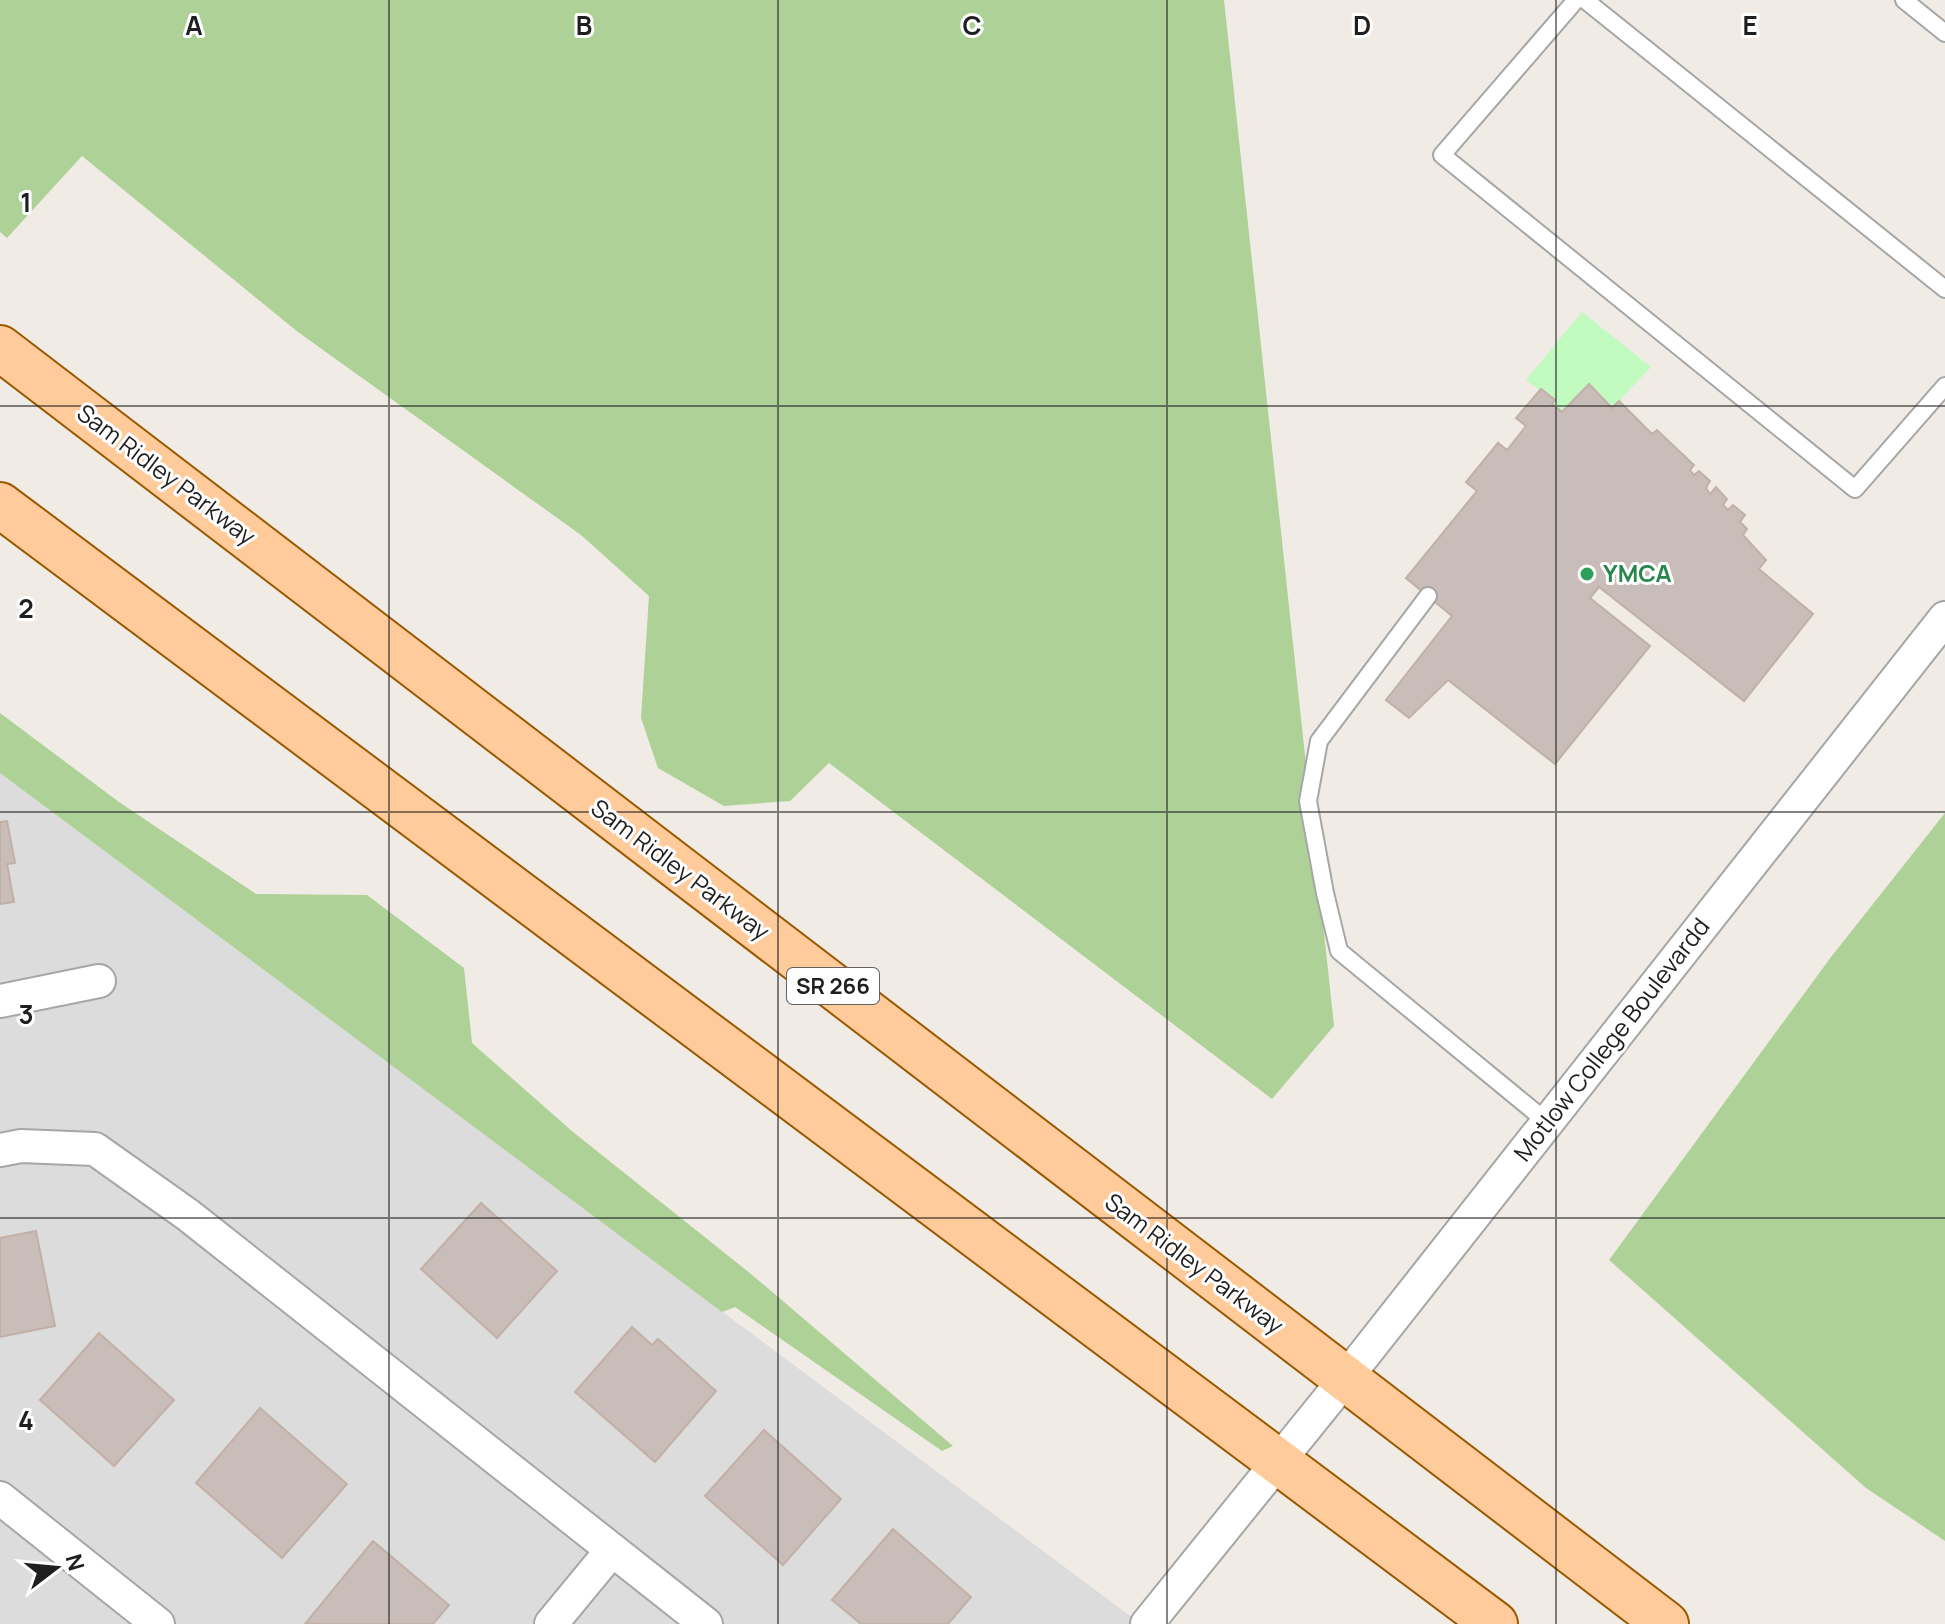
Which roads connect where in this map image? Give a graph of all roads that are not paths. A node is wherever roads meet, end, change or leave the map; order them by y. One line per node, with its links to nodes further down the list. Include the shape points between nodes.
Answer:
1 (1576, 0): 7 (lane, via 1442,155 1855,489)
2 (1585, 0): 5 (lane)
3 (1904, 0): 4 (lane)
4 (1945, 33)
5 (1945, 289)
6 (0, 348): 15 (main road, Sam Ridley Parkway / SR 266)
7 (1945, 386)
8 (0, 505): 16 (main road)
9 (1428, 596): 13 (lane, via 1319,741 1308,801 1325,893 1339,951)
10 (1945, 618): 13 (street, Motlow College Boulevardd)
11 (99, 981): 12 (street)
12 (0, 1001)
13 (1547, 1122): 15 (street, Motlow College Boulevardd)
14 (0, 1150): 18 (street, via 95,1149 188,1215)
15 (1345, 1379): 16 (street, Motlow College Boulevardd); 24 (main road, Sam Ridley Parkway / SR 266)
16 (1278, 1462): 22 (street, Motlow College Boulevardd); 23 (main road)
17 (0, 1498): 19 (street)
18 (612, 1550): 20 (street); 21 (street)
19 (158, 1624)
20 (551, 1624)
21 (706, 1624)
22 (1147, 1624)
23 (1495, 1624)
24 (1666, 1624)

